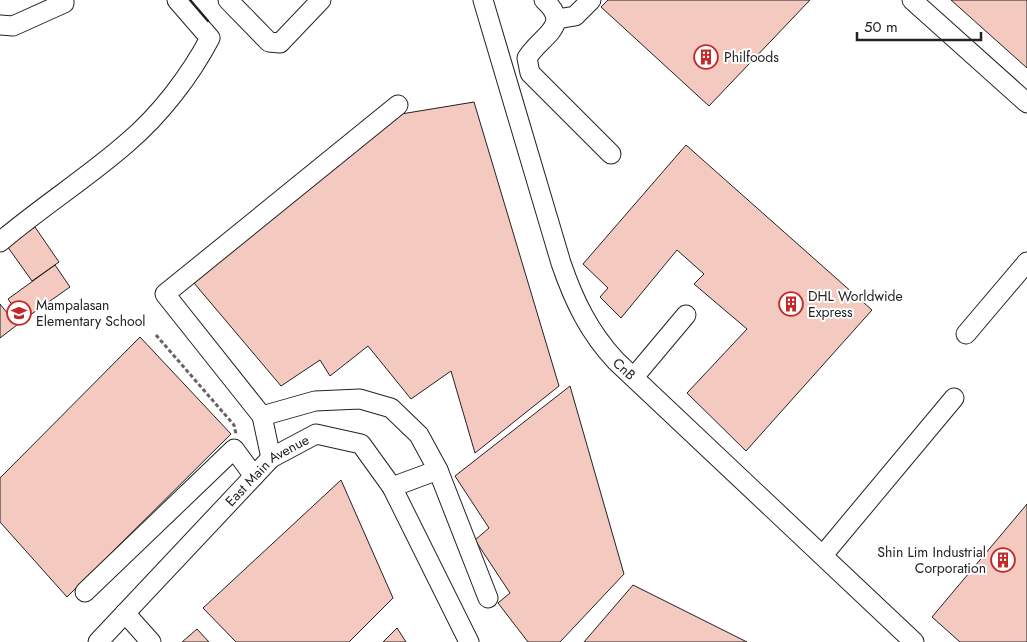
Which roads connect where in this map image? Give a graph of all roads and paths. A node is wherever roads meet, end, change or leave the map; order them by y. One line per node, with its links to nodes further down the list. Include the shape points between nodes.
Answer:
1 (64, 0): 10 (street, via 64,3 13,26)
2 (177, 0): 14 (street, via 210,38 199,58 157,113 128,142)
3 (228, 0): 4 (street, via 269,42 280,43)
4 (321, 0)
5 (483, 0): 19 (street, CnB, via 569,286 595,337)
6 (544, 0): 9 (street, via 556,10)
7 (591, 0): 9 (street, via 575,16)
8 (912, 0): 11 (street)
9 (557, 19): 13 (street, via 527,58 530,73)
10 (0, 25)
11 (1027, 103)
12 (398, 105): 21 (street, via 164,294)
13 (611, 154)
14 (2, 237)
15 (1027, 262): 17 (street)
16 (686, 315): 19 (street)
17 (966, 334)
18 (156, 335): 22 (path, via 234,425 237,438)
19 (634, 377): 27 (street, CnB)
20 (954, 398): 27 (street)
21 (262, 416): 23 (street); 24 (street, via 315,401 360,399 391,408 419,435)
22 (234, 449): 25 (street); 28 (street)
23 (271, 458): 25 (street, East Main Avenue); 26 (street, East Main Avenue, via 316,434 361,444)
24 (438, 470): 26 (street); 29 (street)
25 (254, 476): 30 (street, East Main Avenue)
26 (392, 487): 33 (street, East Main Avenue)
27 (823, 555): 34 (street, CnB)
28 (84, 592)
29 (488, 598)
30 (125, 613): 31 (street, East Main Avenue); 32 (street)
31 (98, 642)
32 (150, 642)
33 (469, 642)
34 (914, 642)

